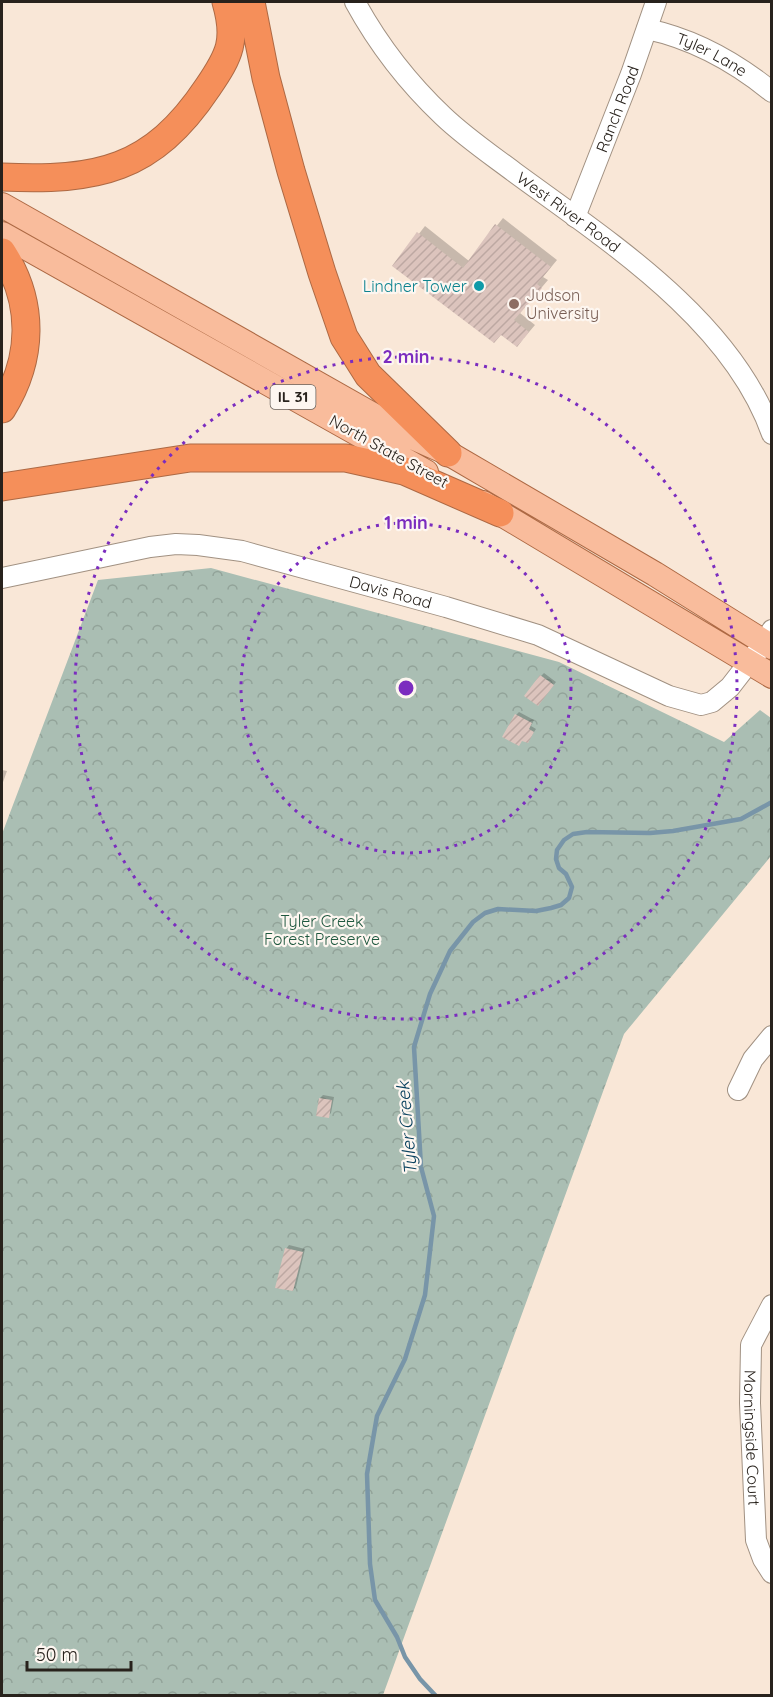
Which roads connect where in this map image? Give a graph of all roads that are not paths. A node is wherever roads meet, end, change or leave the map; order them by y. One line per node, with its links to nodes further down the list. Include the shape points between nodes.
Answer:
1 (226, 2): 7 (highway, via 232,31 230,48 189,115 164,141 137,158 96,173 57,179)
2 (251, 2): 14 (highway, via 291,171 344,337 368,375)
3 (355, 2): 9 (street, West River Road, via 387,54 442,116)
4 (656, 2): 5 (street, Ranch Road)
5 (647, 29): 6 (street, Tyler Lane, via 698,44 727,59); 9 (street, Ranch Road)
6 (771, 92)
7 (2, 177)
8 (2, 206): 14 (main road, North State Street / IL 31, via 410,436)
9 (575, 217): 13 (street, West River Road, via 701,322 741,372)
10 (2, 234): 16 (main road, North State Street / IL 31)
11 (2, 252): 12 (highway, via 20,292 26,327 22,365)
12 (2, 409)
13 (771, 434)
14 (448, 453): 18 (main road, North State Street / IL 31)
15 (2, 487): 16 (highway, via 190,458 346,458 404,471)
16 (500, 513): 19 (main road, North State Street / IL 31)
17 (2, 578): 19 (street, Davis Road, via 150,547 198,545 242,551 520,629 692,704 712,702 730,687)
18 (769, 640): 19 (street)
19 (749, 662): 20 (main road, North State Street / IL 31)
20 (771, 676)
21 (771, 1036): 22 (street, via 753,1059)
22 (738, 1090)
23 (771, 1305): 24 (street, Morningside Court, via 751,1345 750,1403 756,1540)
24 (771, 1573)

